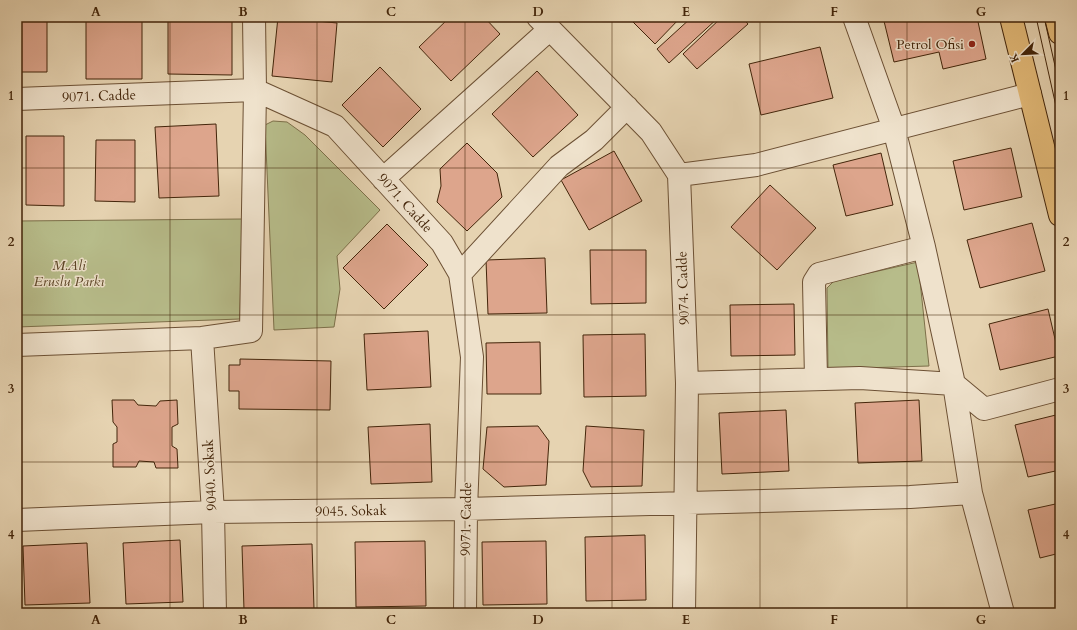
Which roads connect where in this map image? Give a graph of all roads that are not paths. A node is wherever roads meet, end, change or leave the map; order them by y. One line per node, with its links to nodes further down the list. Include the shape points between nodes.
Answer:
1 (254, 17): 7 (street)
2 (854, 17): 11 (street)
3 (1011, 17): 8 (main road)
4 (1056, 17): 6 (main road)
5 (544, 23): 10 (street); 13 (street)
6 (1060, 33)
7 (255, 90): 9 (street, 9071. Cadde); 13 (street, 9071. Cadde, via 335,126); 17 (street, via 251,331)
8 (1030, 94): 11 (street); 14 (main road)
9 (17, 99)
10 (627, 107): 12 (street, via 650,132); 16 (street, via 594,140 559,166)
11 (894, 129): 12 (street, via 756,165); 15 (street)
12 (679, 175): 20 (street, 9074. Cadde)
13 (383, 179): 16 (street, 9071. Cadde, via 442,243)
14 (1060, 216)
15 (924, 247): 19 (street, via 819,274 814,282); 21 (street)
16 (460, 274): 25 (street, 9071. Cadde, via 472,357)
17 (202, 338): 18 (street); 26 (street, 9040. Sokak)
18 (17, 345)
19 (816, 379): 20 (street); 21 (street, via 860,378)
20 (687, 383): 24 (street, 9074. Cadde)
21 (954, 384): 22 (street, via 984,410); 23 (street)
22 (1060, 389)
23 (971, 493): 24 (street, 9045. Sokak); 31 (street)
24 (685, 503): 25 (street, 9045. Sokak); 30 (street, 9074. Cadde)
25 (466, 509): 26 (street, 9045. Sokak); 29 (street, 9071. Cadde)
26 (213, 512): 27 (street, 9045. Sokak); 28 (street, 9040. Sokak)
27 (17, 520)
28 (215, 613)
29 (465, 613)
30 (684, 613)
31 (1003, 613)

